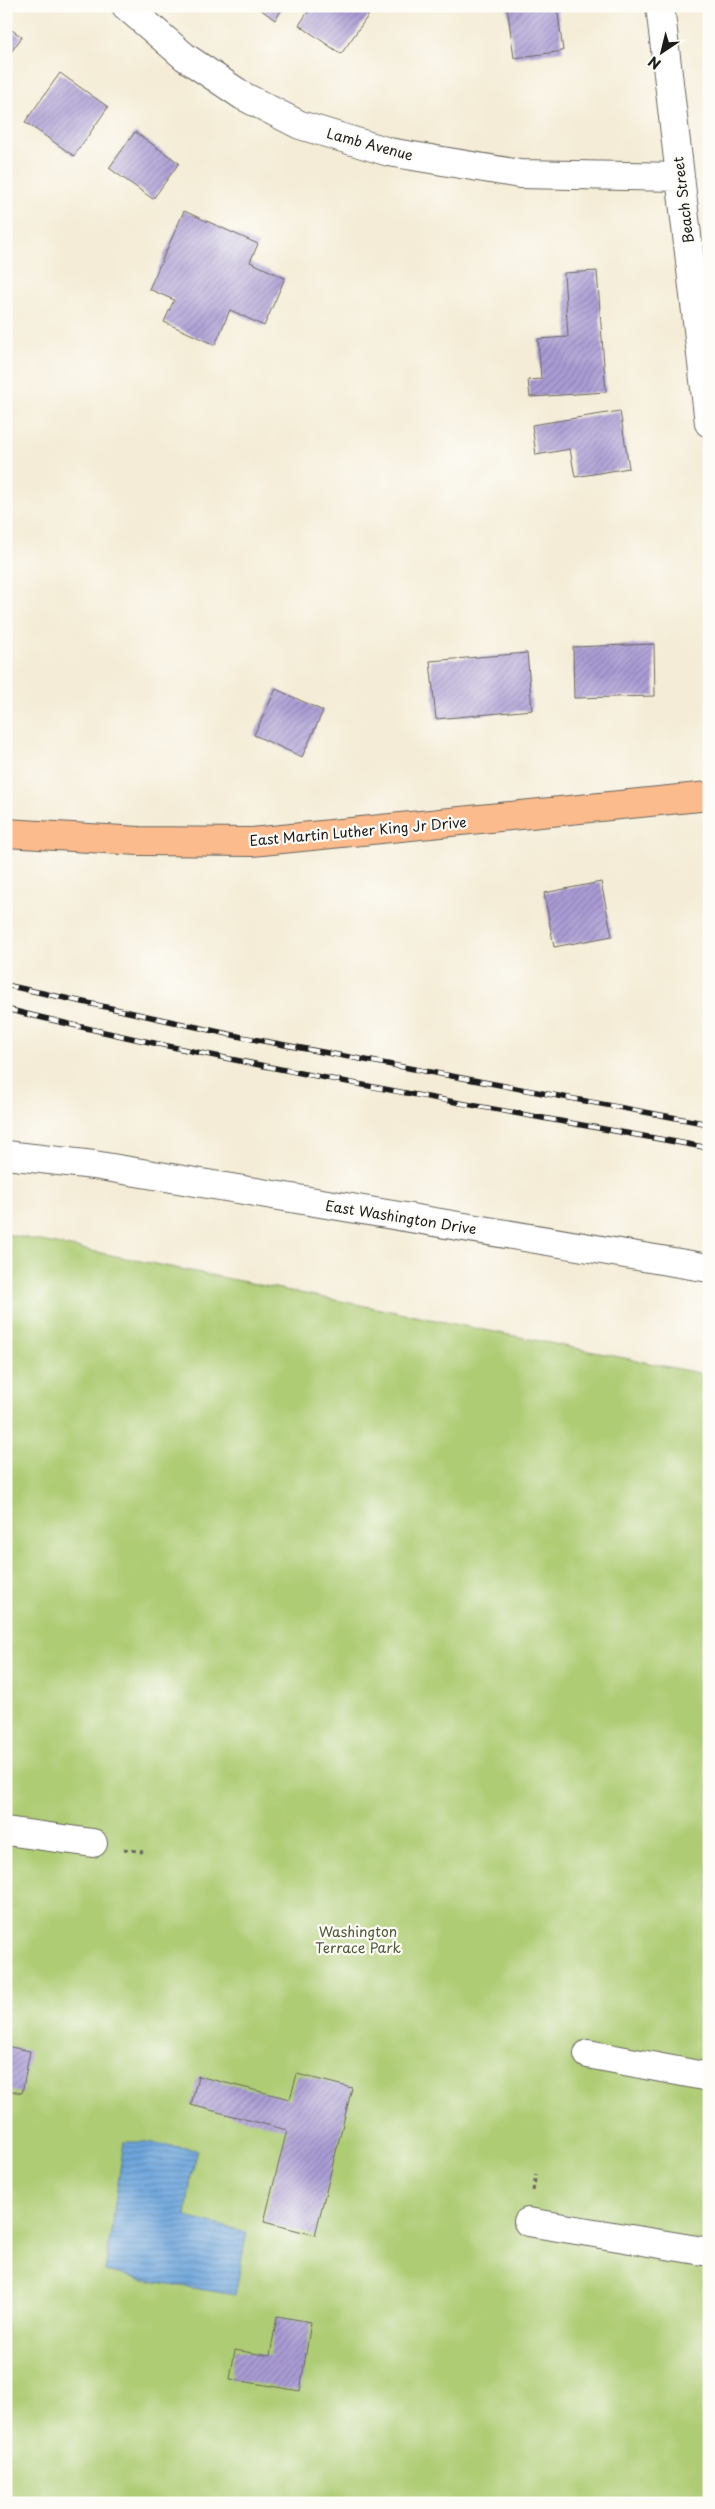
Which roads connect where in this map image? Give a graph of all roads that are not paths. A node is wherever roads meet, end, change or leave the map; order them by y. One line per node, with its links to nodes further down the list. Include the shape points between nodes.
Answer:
1 (126, 6): 3 (street, Lamb Avenue, via 185,57 243,96 309,128 389,152 520,174)
2 (660, 6): 3 (street, Beach Street)
3 (680, 177): 4 (street, Beach Street)
4 (709, 423)
5 (709, 796): 6 (main road, East Martin Luther King Jr Drive, via 252,842 139,841)
6 (6, 834)
7 (6, 1155): 8 (street, East Washington Drive, via 94,1165)
8 (709, 1268)
9 (6, 1832): 10 (street)
10 (93, 1843)
11 (588, 2054): 12 (street)
12 (709, 2077)
13 (528, 2222): 14 (street)
14 (709, 2252)

